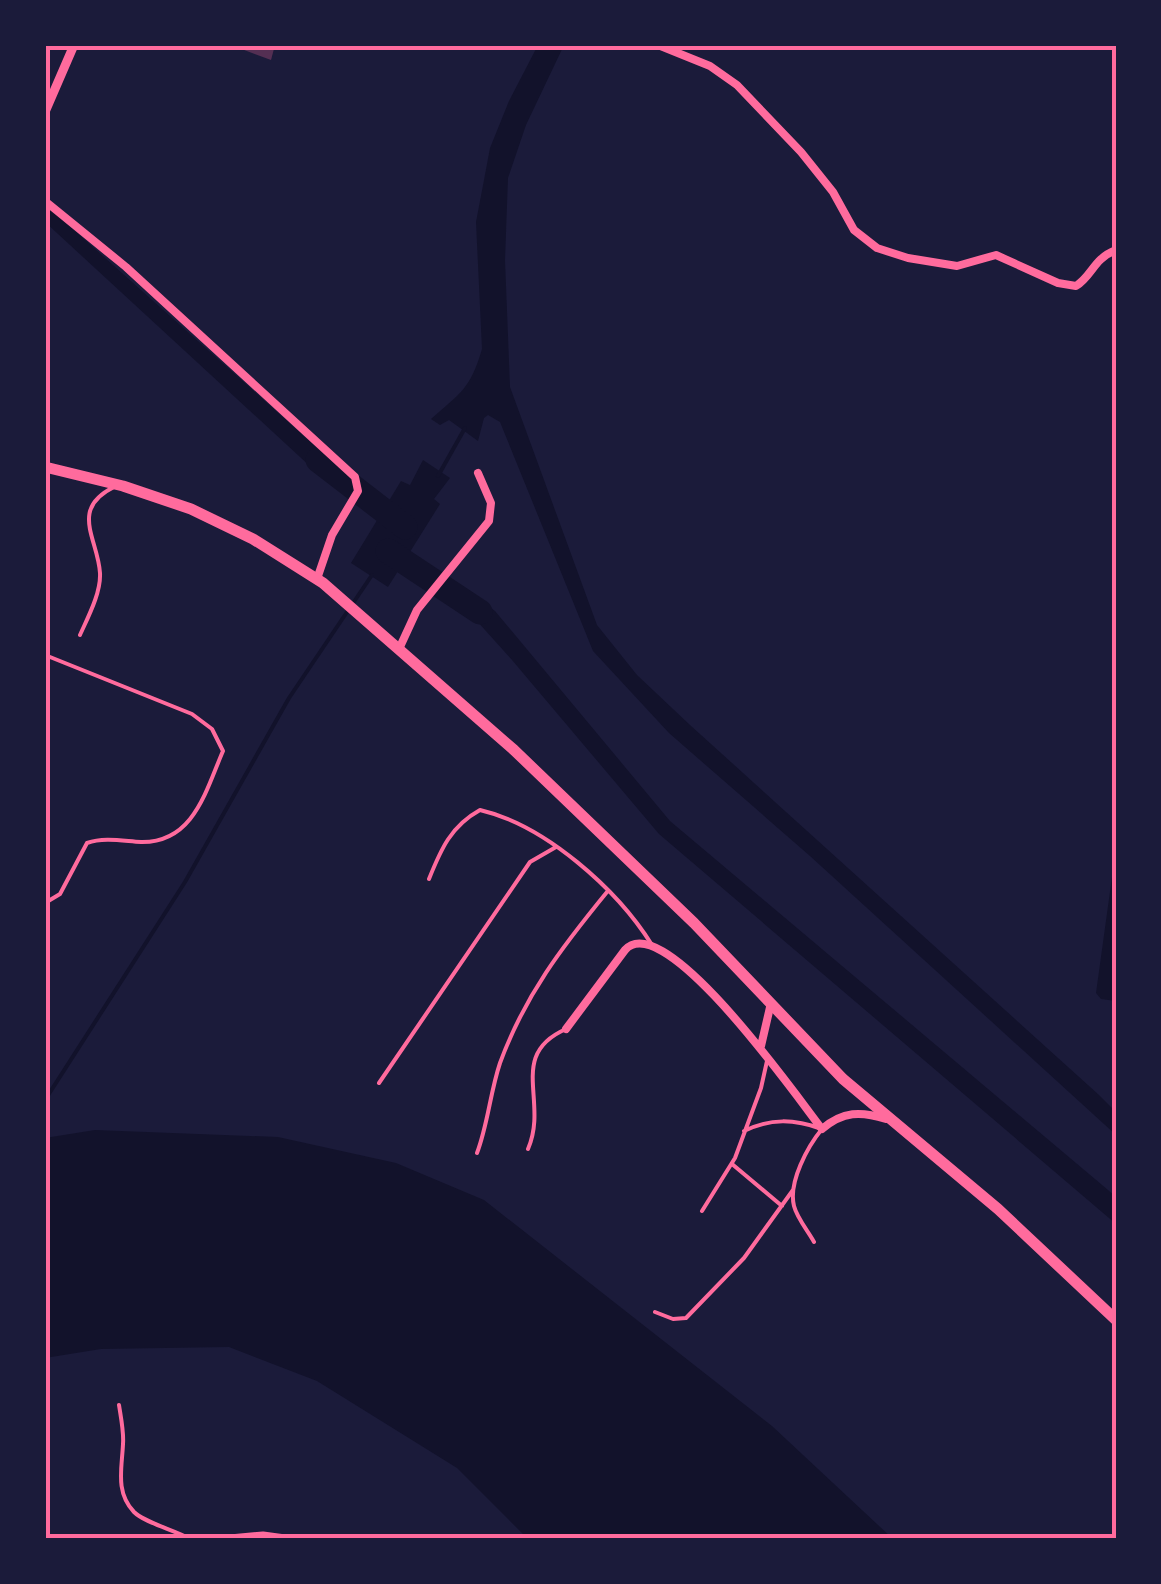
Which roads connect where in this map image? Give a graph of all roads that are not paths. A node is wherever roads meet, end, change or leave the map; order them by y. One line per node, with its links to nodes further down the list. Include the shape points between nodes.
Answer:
1 (74, 45): 3 (street)
2 (658, 45): 5 (street, via 737,85 802,152 854,230 877,248 957,266 996,255 1076,286)
3 (45, 112)
4 (45, 201): 9 (street, via 126,266 354,476 358,491)
5 (1116, 250)
6 (45, 468): 8 (main road)
7 (478, 473): 11 (street, via 491,504 488,521 417,610)
8 (118, 485): 9 (main road, via 191,509); 10 (lane, via 89,511 100,584)
9 (317, 579): 11 (main road)
10 (80, 635)
11 (398, 649): 18 (main road, via 528,763)
12 (45, 655): 16 (lane, via 192,714 212,730 222,750 186,827 149,842 88,843 60,894)
13 (556, 847): 14 (lane, via 518,822 480,810 460,821); 15 (lane); 22 (lane, via 530,862)
14 (428, 879)
15 (607, 892): 17 (lane); 27 (lane, via 530,992 490,1094)
16 (45, 904)
17 (652, 945): 19 (street, via 631,944); 20 (street, via 713,994)
18 (771, 1003): 20 (street); 23 (main road)
19 (566, 1029): 26 (lane, via 535,1053 536,1123)
20 (761, 1046): 21 (street)
21 (767, 1055): 24 (street); 25 (lane)
22 (379, 1083)
23 (890, 1120): 24 (street, via 862,1111); 34 (main road)
24 (822, 1129): 25 (lane, via 791,1120); 29 (lane)
25 (744, 1132): 28 (lane)
26 (528, 1149)
27 (477, 1153)
28 (731, 1163): 30 (lane); 31 (lane)
29 (794, 1190): 30 (lane); 32 (lane, via 794,1205)
30 (782, 1206): 33 (lane, via 686,1318)
31 (702, 1212)
32 (814, 1242)
33 (654, 1312)
34 (1116, 1320)
35 (119, 1405): 36 (lane, via 124,1496 133,1512)
36 (190, 1539)
37 (230, 1539): 38 (street)
38 (285, 1539)

